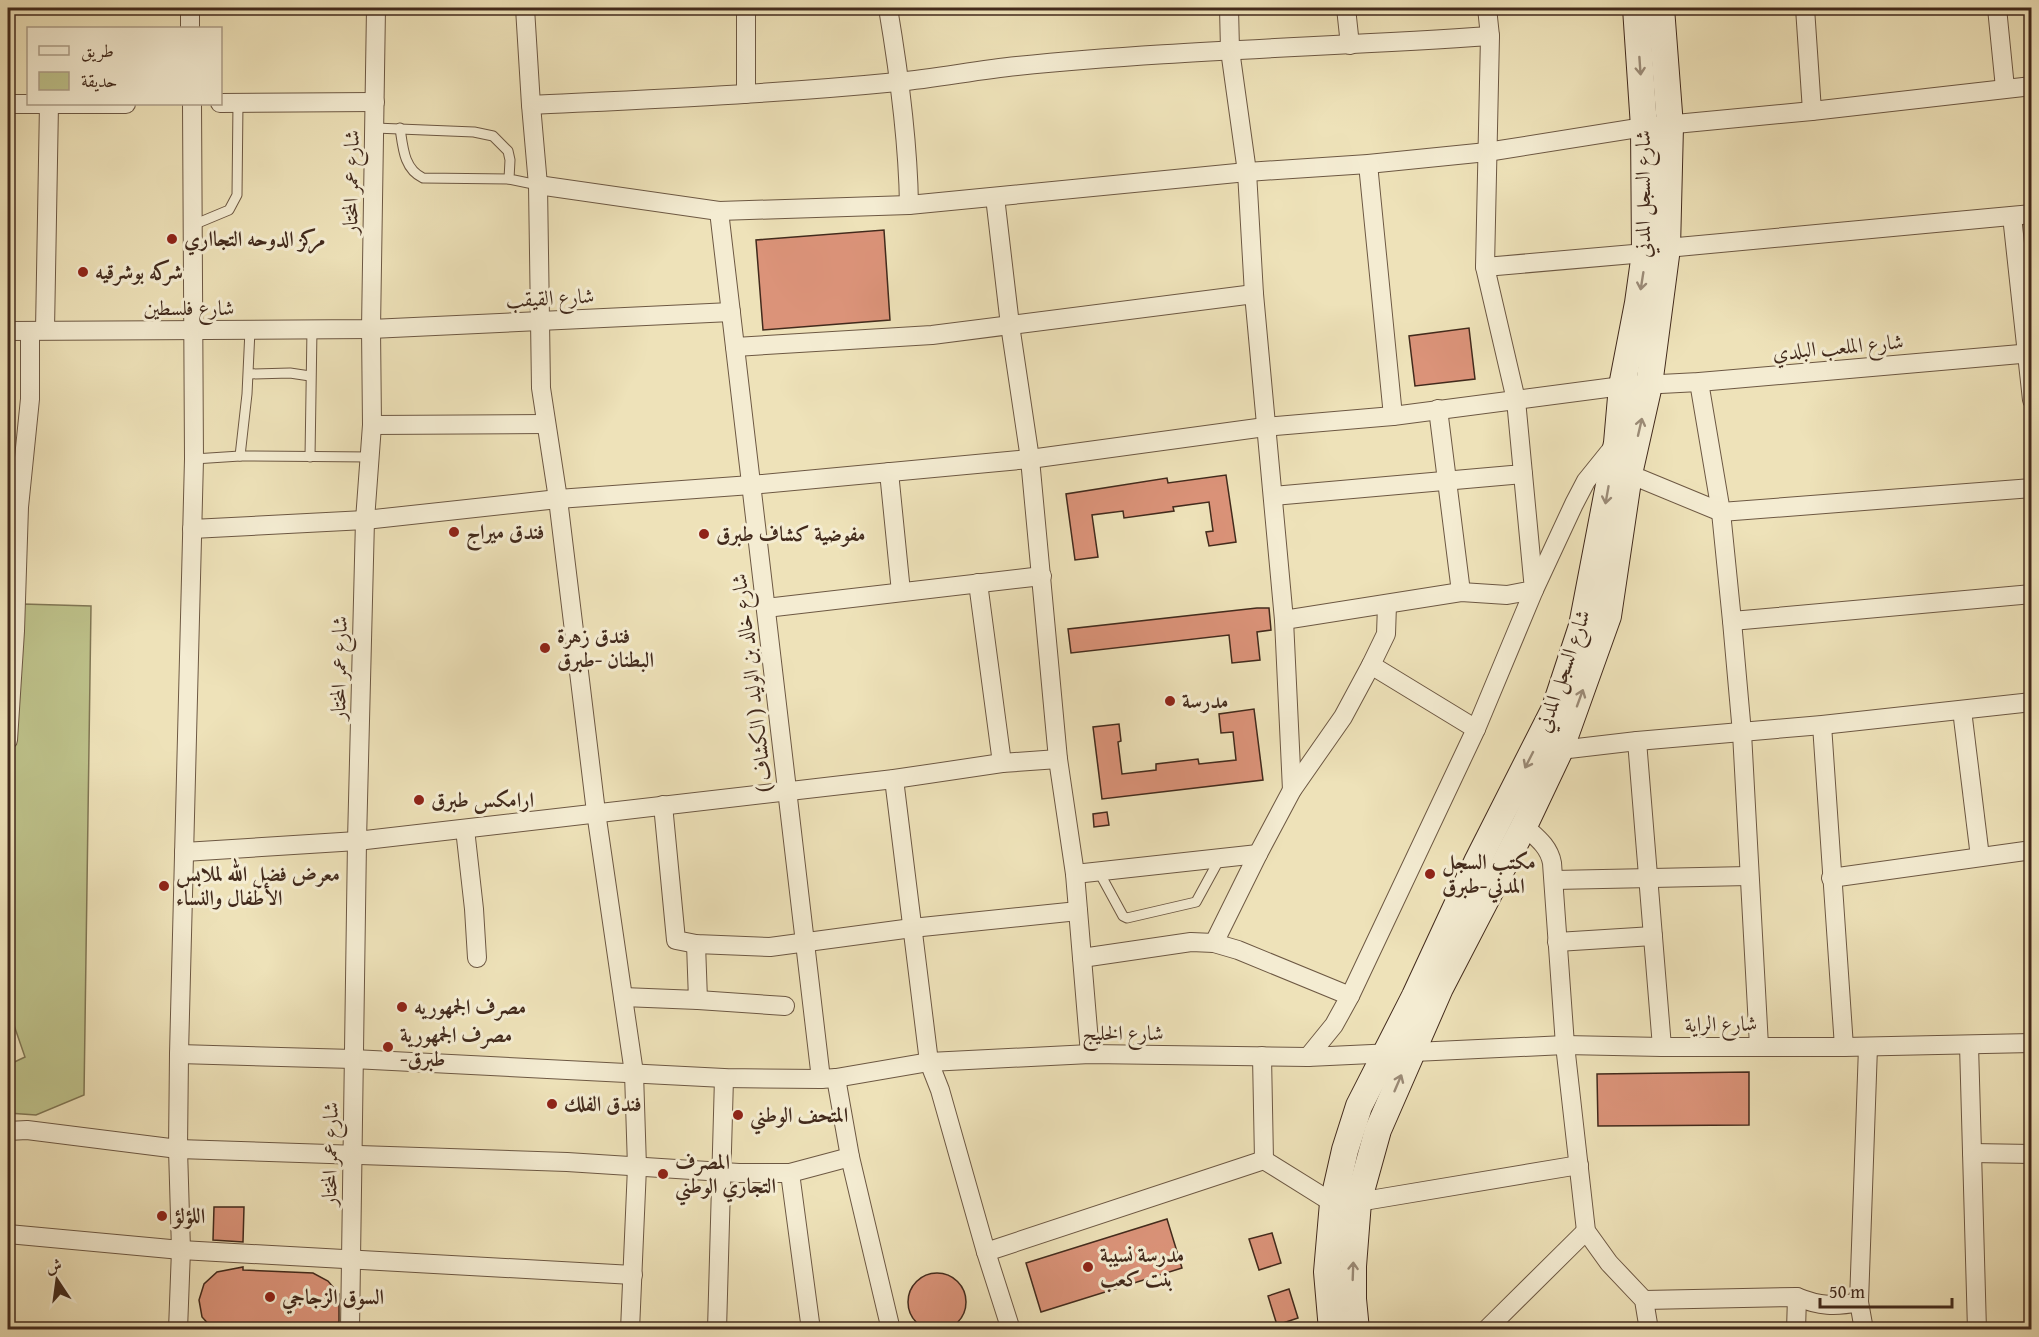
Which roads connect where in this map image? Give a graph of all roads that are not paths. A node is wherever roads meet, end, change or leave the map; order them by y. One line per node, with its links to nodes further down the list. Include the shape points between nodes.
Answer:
1 (190, 8): 13 (street)
2 (376, 8): 21 (street, شارع عمر المختار)
3 (525, 8): 27 (street)
4 (746, 8): 20 (street)
5 (888, 8): 17 (street)
6 (1229, 8): 16 (street)
7 (1346, 8): 15 (street)
8 (1487, 8): 14 (street)
9 (1636, 8): 30 (street, شارع السجل المدني, one-way to 30)
10 (1661, 8): 29 (street, شارع السجل المدني)
11 (1805, 8): 28 (street)
12 (1997, 8): 19 (street)
13 (190, 27)
14 (1490, 36): 15 (street); 33 (street)
15 (1350, 45): 16 (street)
16 (1230, 50): 17 (street, via 1016,66); 35 (street)
17 (900, 82): 20 (street); 39 (street)
18 (2031, 86): 19 (street)
19 (2006, 88): 28 (street)
20 (746, 94): 27 (street)
21 (375, 102): 22 (street); 31 (street, شارع عمر المختار)
22 (229, 103): 43 (lane, via 237,195 229,210)
23 (8, 104): 24 (street)
24 (27, 104)
25 (49, 105): 54 (street)
26 (192, 105): 43 (street)
27 (531, 105): 37 (street)
28 (1812, 111): 29 (street)
29 (1670, 126): 30 (street); 44 (street, شارع السجل المدني)
30 (1644, 127): 33 (street); 44 (street, شارع السجل المدني)
31 (375, 128): 32 (lane); 51 (street, شارع عمر المختار)
32 (400, 128): 36 (lane, via 493,136 508,151); 36 (lane, via 404,154 415,174 423,178)
33 (1487, 152): 34 (street); 45 (street)
34 (1368, 164): 35 (street); 66 (street)
35 (1247, 172): 38 (street); 46 (street)
36 (509, 179): 37 (lane)
37 (538, 185): 40 (street); 48 (street)
38 (995, 197): 39 (street); 49 (street)
39 (909, 205): 40 (street)
40 (719, 211): 47 (street, شارع خالد بن الوليد ( الكشاف ))
41 (2031, 214): 42 (street)
42 (2012, 216): 44 (street); 57 (street)
43 (193, 225): 55 (street)
44 (1656, 250): 45 (street); 61 (street, شارع السجل المدني); 62 (street, شارع السجل المدني, one-way to 62, via 1638,303)
45 (1485, 267): 63 (street)
46 (1254, 294): 49 (street); 69 (street)
47 (731, 312): 48 (street, شارع القيقب); 56 (street, شارع خالد بن الوليد ( الكشاف ))
48 (541, 321): 51 (street, شارع القيقب); 67 (street)
49 (1010, 325): 56 (street); 76 (street)
50 (312, 329): 51 (street, شارع فلسطين); 53 (street, شارع فلسطين); 59 (lane)
51 (371, 329): 68 (street, شارع عمر المختار)
52 (8, 330): 54 (street, شارع فلسطين)
53 (250, 330): 55 (street, شارع فلسطين); 58 (lane)
54 (37, 331): 55 (street, شارع فلسطين); 70 (street, via 30,399)
55 (195, 331): 75 (street)
56 (735, 347): 81 (street, شارع خالد بن الوليد ( الكشاف ))
57 (2029, 353): 60 (street, شارع الملعب البلدي); 64 (street)
58 (249, 374): 59 (lane); 72 (lane)
59 (310, 376): 73 (lane)
60 (1699, 382): 61 (street, شارع الملعب البلدي); 85 (street)
61 (1649, 385): 62 (street, شارع الملعب البلدي); 79 (street, شارع السجل المدني, one-way to 61)
62 (1622, 386): 63 (street, شارع الملعب البلدي); 71 (street, شارع السجل المدني)
63 (1516, 400): 65 (street, شارع الملعب البلدي); 78 (street)
64 (2031, 400)
65 (1438, 409): 66 (street, شارع الملعب البلدي); 80 (street)
66 (1393, 416): 69 (street, شارع الملعب البلدي)
67 (546, 424): 68 (street); 84 (street)
68 (372, 425): 74 (street, شارع عمر المختار)
69 (1265, 427): 76 (street, شارع الملعب البلدي); 83 (street)
70 (16, 438): 88 (street)
71 (1617, 443): 91 (street, via 1586,481); 149 (street, شارع السجل المدني, one-way to 149, via 1582,626 1555,708)
72 (240, 456): 73 (lane); 75 (lane)
73 (310, 457): 74 (lane)
74 (370, 457): 86 (street, شارع عمر المختار)
75 (194, 459): 87 (street)
76 (1030, 459): 77 (street, شارع الملعب البلدي); 89 (street)
77 (890, 472): 81 (street, شارع الملعب البلدي); 92 (street)
78 (1523, 474): 80 (street); 91 (street)
79 (1629, 474): 85 (street); 107 (street, شارع السجل المدني, one-way to 79, via 1608,616)
80 (1448, 482): 83 (street); 93 (street)
81 (751, 485): 84 (street, شارع الملعب البلدي); 96 (street, شارع خالد بن الوليد ( الكشاف ))
82 (2031, 488): 85 (street)
83 (1273, 496): 97 (street)
84 (558, 499): 86 (street, شارع الملعب البلدي); 114 (street)
85 (1721, 512): 98 (street)
86 (365, 520): 87 (street, شارع الملعب البلدي); 117 (street, شارع عمر المختار)
87 (192, 530): 119 (street)
88 (12, 556): 105 (street, via 15,631)
89 (1042, 576): 90 (street); 108 (street)
90 (978, 583): 92 (street); 109 (street)
91 (1534, 590): 93 (street, via 1507,595); 103 (street)
92 (901, 592): 96 (street)
93 (1461, 592): 95 (street)
94 (2031, 594): 98 (street)
95 (1388, 605): 97 (street); 99 (street, via 1386,634)
96 (766, 608): 112 (street, شارع خالد بن الوليد ( الكشاف ))
97 (1284, 620): 111 (street)
98 (1732, 621): 104 (street)
99 (1371, 665): 103 (street); 111 (street, via 1343,717)
100 (2031, 702): 101 (street)
101 (1962, 710): 102 (street); 121 (street)
102 (1821, 725): 104 (street); 126 (street)
103 (1476, 729): 138 (street)
104 (1742, 733): 106 (street); 125 (street)
105 (8, 740)
106 (1636, 741): 107 (street); 127 (street)
107 (1560, 750): 115 (street, شارع السجل المدني)
108 (1058, 759): 109 (street); 124 (street)
109 (1002, 763): 110 (street)
110 (894, 779): 112 (street); 130 (street)
111 (1292, 790): 120 (street)
112 (787, 791): 113 (street); 135 (street, شارع خالد بن الوليد ( الكشاف ))
113 (663, 805): 114 (street); 134 (street, via 676,940)
114 (596, 812): 116 (street); 139 (street)
115 (1524, 826): 128 (street, via 1551,855); 150 (street, شارع السجل المدني, via 1440,988)
116 (465, 829): 117 (street); 136 (street)
117 (357, 841): 119 (street); 155 (street, شارع عمر المختار)
118 (2031, 850): 121 (street)
119 (184, 852): 151 (street)
120 (1258, 854): 122 (street); 133 (street)
121 (1980, 857): 126 (street)
122 (1219, 860): 123 (street); 123 (lane, via 1196,902 1127,918)
123 (1099, 872): 124 (street)
124 (1076, 874): 129 (street)
125 (1749, 876): 127 (street); 144 (street)
126 (1831, 878): 147 (street)
127 (1648, 879): 128 (street); 131 (street)
128 (1554, 880): 132 (street)
129 (1078, 911): 130 (street); 137 (street)
130 (912, 928): 135 (street); 156 (street)
131 (1653, 936): 132 (street); 146 (street)
132 (1557, 942): 143 (street)
133 (1214, 943): 137 (street, via 1191,942); 138 (street)
134 (696, 944): 135 (street); 140 (street)
135 (805, 944): 159 (street, شارع خالد بن الوليد ( الكشاف ))
136 (477, 958)
137 (1082, 958): 152 (street)
138 (1350, 996): 154 (street, via 1334,1025)
139 (623, 997): 140 (street); 157 (street)
140 (698, 1000): 141 (street)
141 (785, 1006)
142 (2031, 1043): 145 (street, شارع الراية)
143 (1565, 1045): 146 (street, شارع الراية); 150 (street, شارع الراية); 167 (street)
144 (1759, 1046): 146 (street, شارع الراية); 147 (street, شارع الراية)
145 (1969, 1046): 148 (street, شارع الراية); 162 (street)
146 (1662, 1047)
147 (1844, 1047): 148 (street, شارع الراية)
148 (1868, 1047): 180 (street)
149 (1384, 1053): 150 (street, شارع الخليج); 154 (street, شارع الخليج); 171 (street, شارع السجل المدني, via 1359,1106 1345,1150)
150 (1411, 1053): 171 (street, شارع السجل المدني, one-way to 150)
151 (179, 1054): 155 (street, شارع الخليج); 161 (street)
152 (1090, 1054): 153 (street, شارع الخليج); 156 (street, شارع الخليج)
153 (1262, 1056): 154 (street, شارع الخليج); 166 (street)
154 (1308, 1057)
155 (353, 1059): 157 (street, شارع الخليج); 164 (street, شارع عمر المختار)
156 (929, 1062): 159 (street, شارع الخليج); 175 (street)
157 (634, 1073): 158 (street, شارع الخليج); 168 (street)
158 (724, 1078): 159 (street, شارع الخليج); 169 (street)
159 (829, 1078): 165 (street, شارع خالد بن الوليد ( الكشاف ))
160 (8, 1131): 161 (street)
161 (178, 1149): 164 (street); 174 (street)
162 (1972, 1153): 163 (street); 194 (street)
163 (2031, 1154)
164 (353, 1156): 168 (street); 176 (street, شارع عمر المختار)
165 (850, 1157): 170 (street); 186 (street, شارع خالد بن الوليد ( الكشاف ))
166 (1264, 1160): 171 (street); 175 (street)
167 (1579, 1165): 171 (street); 172 (street)
168 (637, 1167): 169 (street); 177 (street)
169 (722, 1171): 170 (street); 184 (street)
170 (790, 1173): 185 (street)
171 (1346, 1203): 188 (street, شارع السجل المدني, via 1327,1272); 189 (street, شارع السجل المدني, one-way to 171)
172 (1586, 1231): 179 (street); 190 (street)
173 (8, 1234): 174 (street)
174 (181, 1250): 176 (street); 181 (street)
175 (986, 1252): 187 (street)
176 (351, 1258): 177 (street); 182 (street, شارع عمر المختار)
177 (633, 1275): 183 (street)
178 (1797, 1297): 179 (street); 180 (street, via 1838,1306); 192 (street)
179 (1644, 1300): 191 (street)
180 (1859, 1302): 193 (street)
181 (177, 1329)
182 (350, 1329)
183 (630, 1329)
184 (717, 1329)
185 (811, 1329)
186 (891, 1329)
187 (1011, 1329)
188 (1332, 1329)
189 (1356, 1329)
190 (1486, 1329)
191 (1649, 1329)
192 (1796, 1329)
193 (1864, 1329)
194 (1977, 1329)

